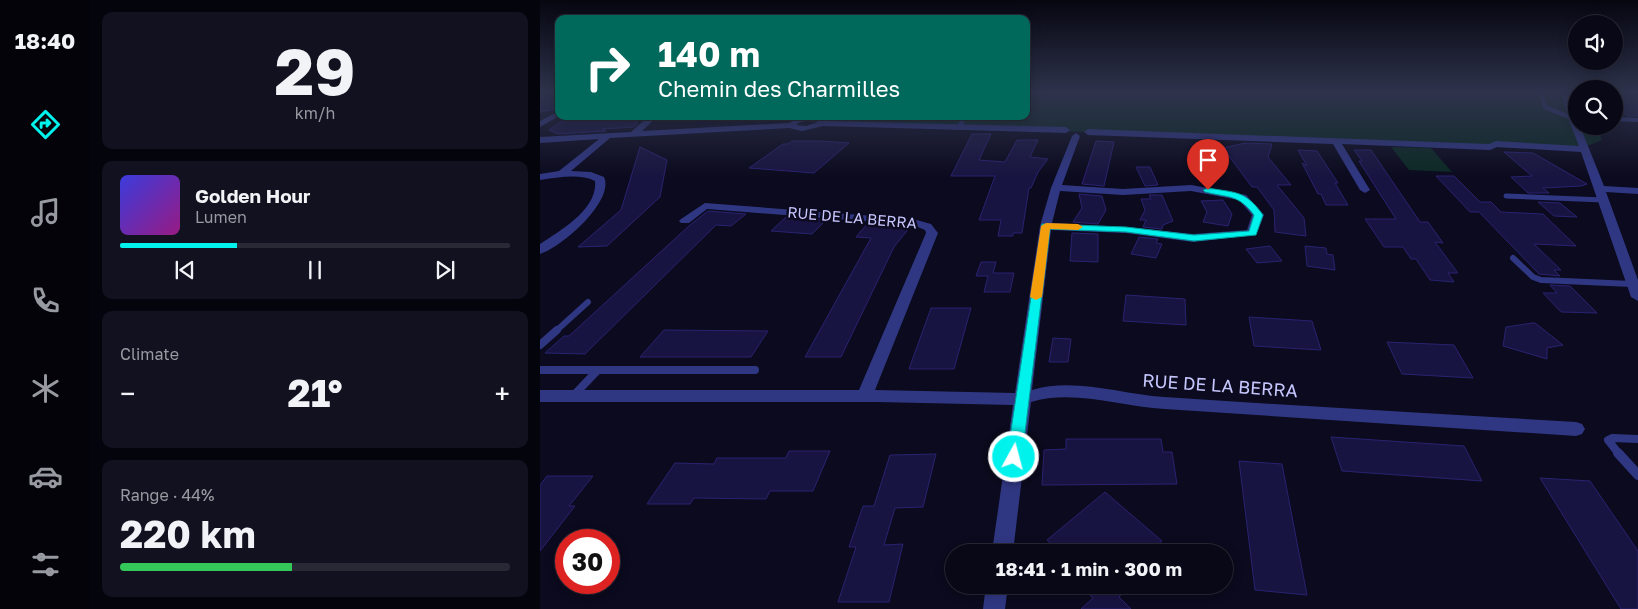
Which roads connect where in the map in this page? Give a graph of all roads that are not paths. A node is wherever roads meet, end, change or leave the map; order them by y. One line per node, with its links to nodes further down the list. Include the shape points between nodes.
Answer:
1 (649, 120): 9 (street)
2 (749, 120): 7 (street)
3 (818, 120): 7 (street, via 814,127 802,129 791,125)
4 (856, 120): 6 (street)
5 (962, 120): 6 (lane)
6 (958, 127): 8 (street)
7 (743, 128): 9 (street)
8 (1077, 132): 13 (street); 17 (street)
9 (634, 134): 11 (street)
10 (1580, 135): 14 (street)
11 (608, 136): 12 (street); 15 (street)
12 (540, 140)
13 (1335, 140): 14 (street, via 1490,147 1496,144 1554,146); 18 (street)
14 (1586, 150): 20 (street)
15 (562, 174): 16 (street); 24 (street, via 592,175 600,179 599,196 577,222)
16 (540, 177)
17 (1056, 188): 23 (street); 23 (street, via 1123,192 1191,188 1242,197 1258,215 1252,233 1194,238)
18 (1365, 190)
19 (1638, 191): 20 (street)
20 (1601, 194): 21 (lane); 26 (street)
21 (1506, 196)
22 (685, 221): 35 (street, RUE DE LA BERRA, via 705,206 913,222 931,230)
23 (1046, 226): 36 (street)
24 (540, 250)
25 (1513, 258): 26 (lane, via 1533,277 1541,280)
26 (1632, 284): 27 (street)
27 (1638, 296)
28 (588, 302): 29 (lane)
29 (540, 345)
30 (540, 370): 32 (lane)
31 (755, 370): 32 (lane)
32 (597, 371): 34 (lane)
33 (540, 396): 34 (street, RUE DE LA BERRA)
34 (573, 396): 35 (street, RUE DE LA BERRA)
35 (864, 396): 36 (street, RUE DE LA BERRA)
36 (1022, 399): 37 (street, RUE DE LA BERRA, via 1038,392 1065,391 1155,403); 40 (street)
37 (1576, 429)
38 (1638, 439): 39 (lane, via 1608,440)
39 (1638, 475)
40 (1003, 544)
41 (996, 594): 42 (street)
42 (994, 609)

